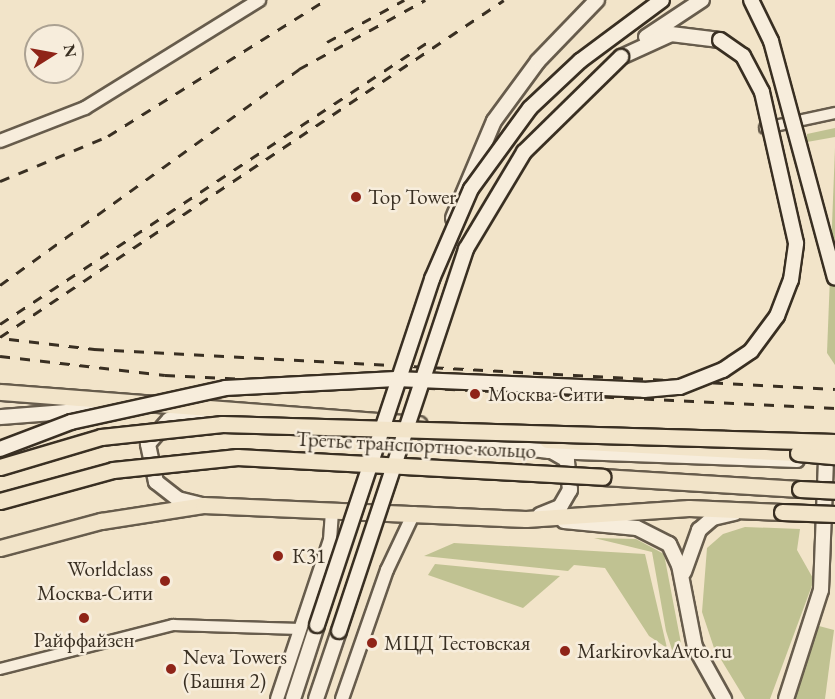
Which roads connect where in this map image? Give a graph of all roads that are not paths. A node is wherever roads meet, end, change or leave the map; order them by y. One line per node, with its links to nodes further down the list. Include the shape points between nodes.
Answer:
1 (259, 0): 9 (street, via 85,108)
2 (597, 0): 10 (main road, bridge, via 538,61 494,121 470,167)
3 (662, 0): 10 (main road, bridge, via 587,56 530,108 486,164)
4 (702, 0): 6 (main road)
5 (751, 0): 11 (main road, bridge, via 771,41)
6 (621, 57): 17 (main road, bridge, via 671,34 704,36 743,56 762,92 791,210 795,261 777,316 737,362 696,382 644,390 376,378 225,388 106,412); 37 (main road, bridge, via 524,152 466,249)
7 (835, 113): 8 (street)
8 (764, 129)
9 (0, 141)
10 (444, 246): 36 (main road, bridge)
11 (835, 278)
12 (0, 392): 13 (main road)
13 (219, 409): 14 (main road, via 71,409); 15 (main road); 18 (main road); 25 (main road, via 170,420 148,444 156,482 178,499)
14 (0, 417)
15 (432, 426): 20 (main road, via 550,441); 40 (main road, via 775,437 819,445 826,456 821,590)
16 (835, 442): 22 (main road, Третье транспортное кольцо, bridge, via 222,424 101,437)
17 (0, 449)
18 (549, 451): 20 (main road); 30 (main road, via 567,460 570,490 560,507)
19 (835, 456): 20 (main road, bridge)
20 (798, 457): 21 (main road)
21 (835, 463)
22 (0, 467)
23 (835, 491): 24 (main road, Третье транспортное кольцо, bridge, via 237,458 113,470)
24 (0, 501)
25 (203, 505): 26 (main road); 31 (main road, via 111,519)
26 (332, 510): 28 (main road); 33 (street, via 330,540)
27 (782, 512): 29 (main road, bridge); 30 (main road, via 689,508); 32 (main road, via 731,513 706,523 686,557)
28 (414, 513): 30 (main road); 38 (street, via 387,570)
29 (835, 514)
30 (526, 519): 32 (main road, via 653,533 677,557)
31 (0, 548)
32 (684, 598): 39 (main road, via 694,647)
33 (300, 629): 34 (street, via 173,625); 35 (street)
34 (0, 669)
35 (277, 699)
36 (293, 699)
37 (316, 699)
38 (342, 699)
39 (724, 699)
40 (786, 699)

